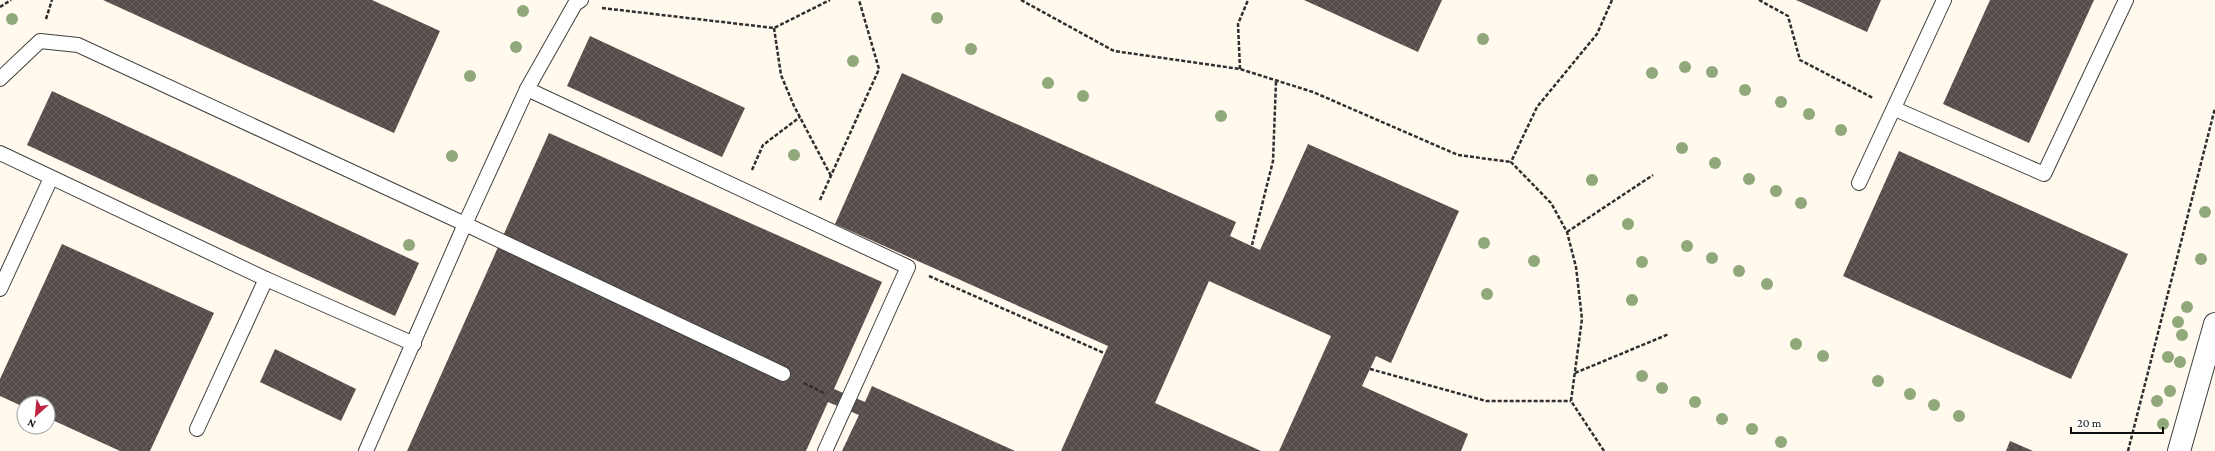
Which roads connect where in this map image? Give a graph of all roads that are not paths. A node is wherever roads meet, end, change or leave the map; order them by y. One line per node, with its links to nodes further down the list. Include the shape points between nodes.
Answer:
1 (1944, 0): 6 (lane)
2 (2126, 0): 6 (lane, via 2044,174)
3 (578, 2): 5 (lane)
4 (0, 78): 10 (lane, via 40,41 78,45)
5 (527, 89): 10 (lane); 18 (lane, via 908,267)
6 (1895, 109): 9 (lane)
7 (0, 153): 8 (lane)
8 (51, 178): 11 (lane); 12 (lane)
9 (1859, 183)
10 (465, 224): 14 (lane); 15 (lane)
11 (266, 278): 14 (lane); 16 (lane)
12 (0, 289)
13 (2215, 324): 19 (street)
14 (414, 344): 17 (lane)
15 (783, 374)
16 (198, 429)
17 (366, 451)
18 (825, 451)
19 (2179, 451)

